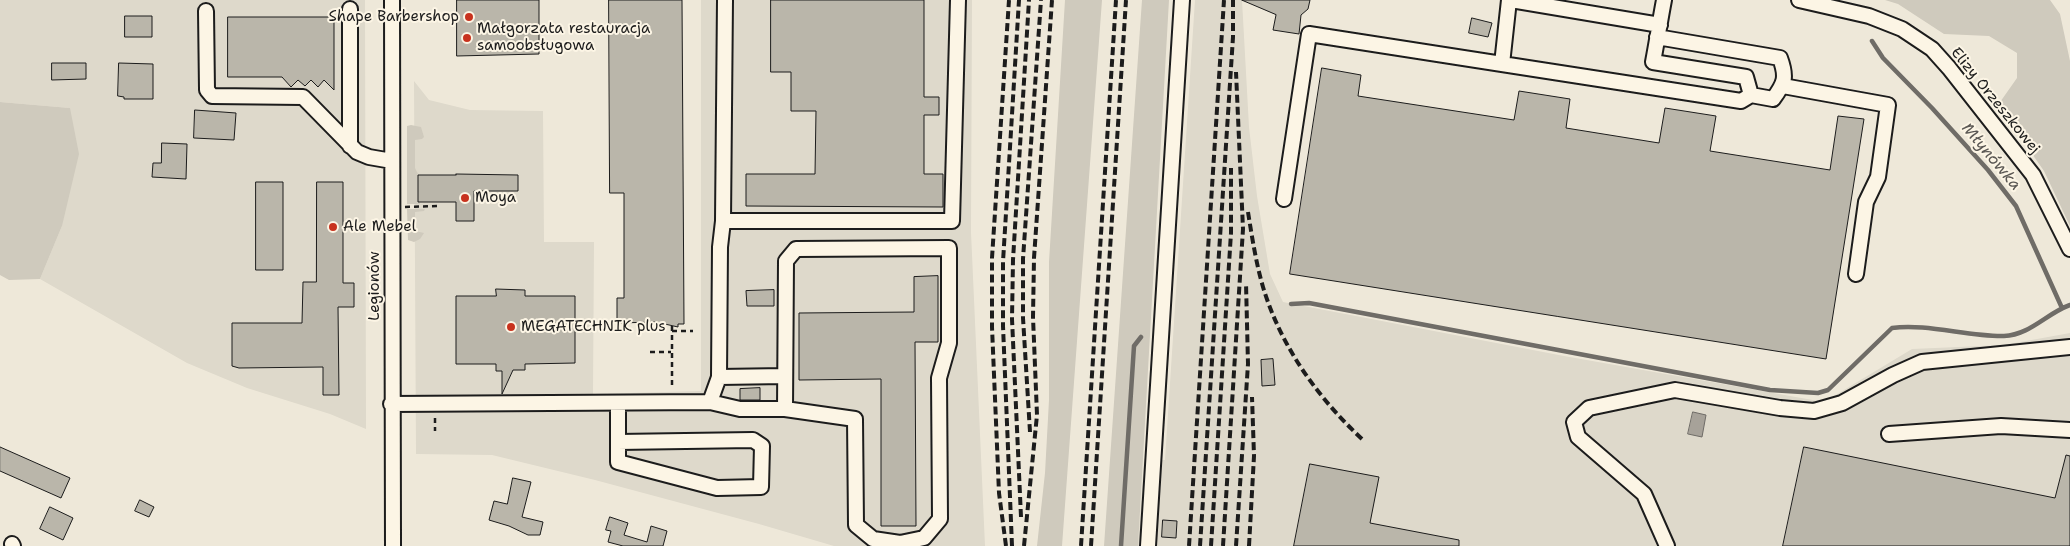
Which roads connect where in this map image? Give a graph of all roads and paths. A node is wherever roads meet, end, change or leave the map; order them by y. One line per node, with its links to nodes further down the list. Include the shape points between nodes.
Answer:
1 (392, 0): 15 (street, Legionów)
2 (725, 0): 19 (street)
3 (958, 0): 19 (street, via 952,221)
4 (1182, 0): 41 (street)
5 (1510, 0): 10 (street); 11 (street)
6 (1664, 0): 10 (street)
7 (1799, 0): 20 (street, Elizy Orzeszkowej, via 1869,16 1902,29 1932,49 2033,175)
8 (350, 9): 14 (street)
9 (206, 11): 14 (street, via 208,90 212,96 303,98)
10 (1659, 31): 12 (street, via 1780,58 1785,72); 13 (street, via 1654,62 1746,77)
11 (1502, 64): 13 (street, via 1741,101); 16 (street, via 1309,34)
12 (1782, 86): 13 (street, via 1773,99); 21 (street, via 1888,105 1878,177 1866,202)
13 (1751, 95)
14 (350, 146): 15 (street, via 369,157)
15 (392, 161): 33 (street, Legionów)
16 (1284, 199)
17 (439, 206): 18 (path)
18 (403, 207)
19 (723, 221): 29 (street)
20 (2068, 242)
21 (1856, 274)
22 (672, 322): 24 (path)
23 (693, 331): 24 (path)
24 (672, 332): 27 (path)
25 (2070, 347): 42 (street, via 1922,362 1842,403 1814,411 1675,390 1589,408 1574,422 1578,437 1644,494)
26 (650, 352): 27 (path)
27 (672, 352): 30 (path)
28 (786, 376): 29 (street); 34 (street); 34 (street, via 786,261 796,249 949,248 949,343 939,378 940,519 924,538 900,543 873,538 856,525 855,418)
29 (719, 377): 31 (street)
30 (672, 384)
31 (710, 402): 32 (street); 34 (street, via 740,410)
32 (618, 403): 33 (street); 39 (street)
33 (392, 404): 40 (street, Legionów)
34 (785, 409)
35 (435, 417): 37 (path)
36 (2070, 430): 38 (street, via 2001,426)
37 (436, 431)
38 (1889, 434)
39 (618, 442): 39 (street, via 618,462 717,488 762,487 762,446 753,440)
40 (393, 546)
41 (1148, 546)
42 (1667, 546)

